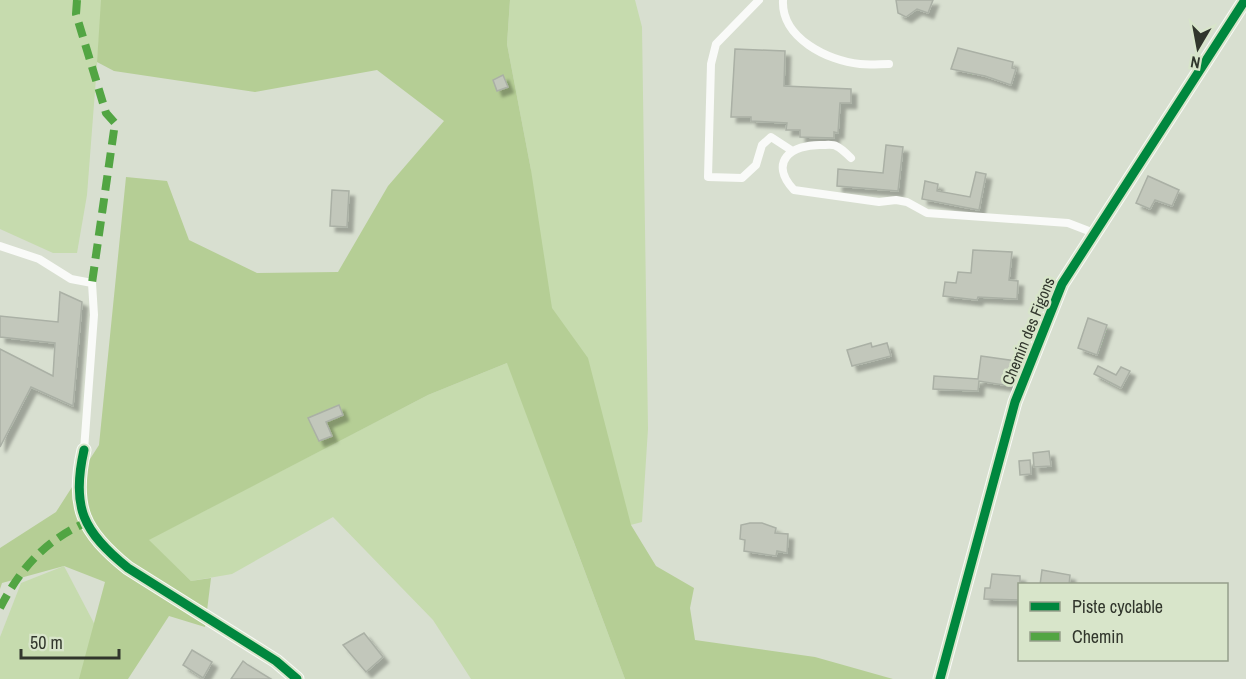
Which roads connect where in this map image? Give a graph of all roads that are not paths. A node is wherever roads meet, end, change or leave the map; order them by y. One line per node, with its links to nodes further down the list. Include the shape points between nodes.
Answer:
1 (759, 0): 5 (lane, via 716,44 711,64 708,177 742,178 756,165 762,145 771,137)
2 (783, 0): 4 (lane, via 792,31 812,49 859,64)
3 (1245, 0): 7 (street, Chemin des Figons)
4 (889, 64)
5 (791, 150): 6 (lane, via 805,145 836,146); 7 (lane, via 782,165 784,180 794,190 879,202 896,200 927,213 1068,223)
6 (851, 158)
7 (1094, 233): 11 (street, Chemin des Figons, via 1056,294 1025,372)
8 (0, 246): 9 (lane, via 39,260 71,279 92,283 94,315)
9 (84, 450): 10 (street, via 77,481 78,502 95,537 109,553 276,661)
10 (297, 679)
11 (939, 679)

